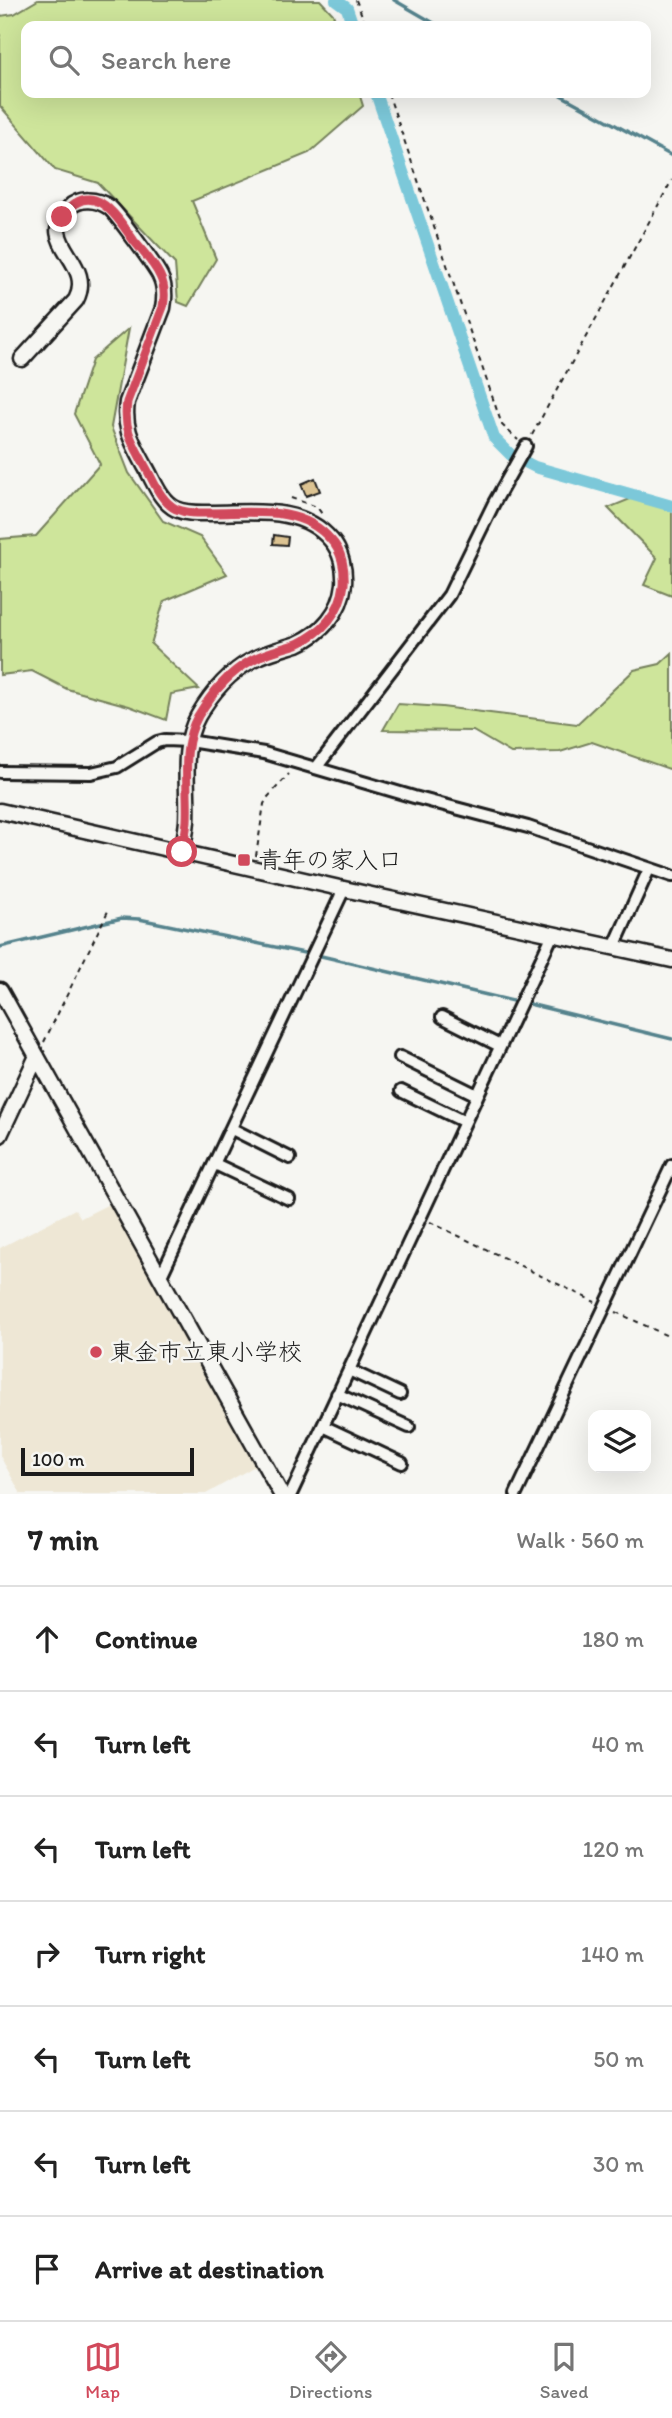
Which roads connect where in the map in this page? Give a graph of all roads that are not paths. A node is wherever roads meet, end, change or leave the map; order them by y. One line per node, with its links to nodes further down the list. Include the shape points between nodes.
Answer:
1 (22, 359): 3 (street, via 82,289 81,275 61,242 58,228 62,217 70,206 82,201 110,207 161,276 165,294 125,418 129,436 164,501 192,513 299,517 314,523 336,545 344,584 330,621 299,643 254,658 234,672 203,708)
2 (526, 446): 4 (street, via 449,595)
3 (189, 741): 4 (street); 5 (street, via 157,742 103,772); 7 (street)
4 (316, 768): 8 (street, via 528,827)
5 (0, 772)
6 (0, 811): 7 (street)
7 (182, 852): 10 (street)
8 (649, 869): 9 (street); 12 (street)
9 (672, 876)
10 (344, 889): 11 (street); 22 (street)
11 (553, 934): 12 (street); 16 (street)
12 (614, 947): 13 (street)
13 (672, 960)
14 (0, 990): 17 (street)
15 (442, 1017): 16 (street)
16 (500, 1046): 20 (street)
17 (37, 1056): 23 (street); 28 (street)
18 (400, 1057): 20 (street)
19 (401, 1091): 21 (street)
20 (477, 1095): 21 (street)
21 (465, 1122): 29 (street)
22 (232, 1129): 24 (street); 25 (street)
23 (0, 1135)
24 (290, 1157)
25 (215, 1164): 27 (street); 28 (street)
26 (672, 1165): 37 (street)
27 (289, 1199)
28 (160, 1278): 35 (street)
29 (349, 1370): 30 (street); 31 (street)
30 (337, 1394): 32 (street); 33 (street)
31 (400, 1394)
32 (323, 1426): 34 (street); 36 (street)
33 (409, 1427)
34 (402, 1463)
35 (281, 1494)
36 (291, 1494)
37 (516, 1494)

